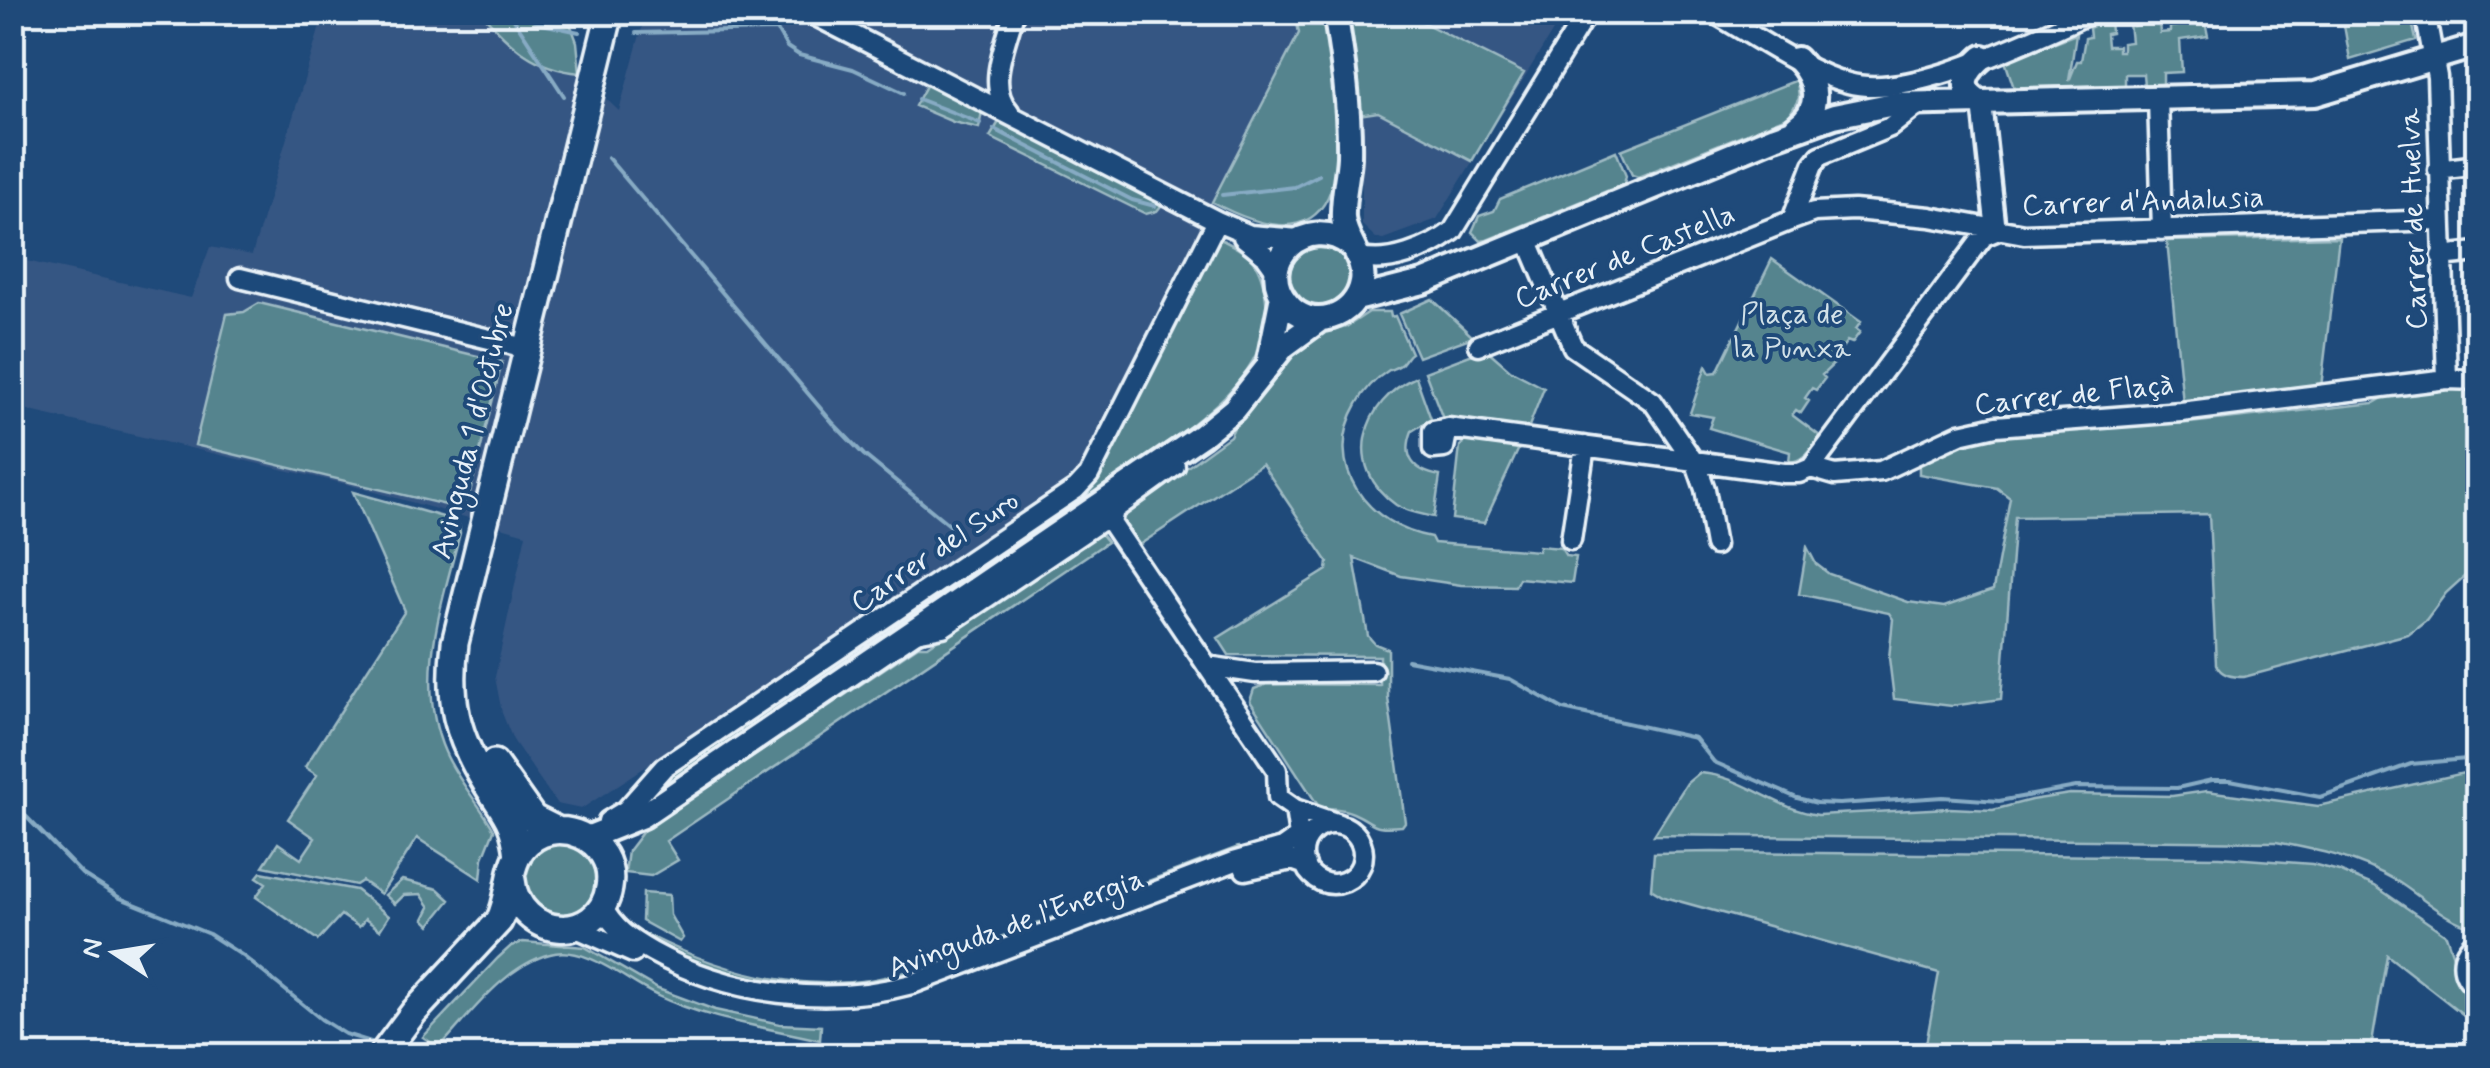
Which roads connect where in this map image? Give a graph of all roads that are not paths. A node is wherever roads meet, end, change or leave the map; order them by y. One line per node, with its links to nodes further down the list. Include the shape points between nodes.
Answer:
1 (610, 12): 16 (main road, Avinguda 1 d'Octubre)
2 (628, 12): 16 (main road, Avinguda 1 d'Octubre)
3 (808, 12): 15 (street)
4 (1014, 12): 14 (street)
5 (1335, 12): 25 (street, via 1347,91)
6 (1586, 12): 29 (street)
7 (1712, 12): 13 (street)
8 (2094, 12): 11 (street)
9 (2424, 12): 12 (street, Carrer de Huelva)
10 (2478, 44): 12 (street)
11 (1983, 57): 13 (street, via 1886,88 1826,76); 19 (street, via 1966,84)
12 (2433, 58): 17 (street, via 2315,94); 23 (street, Carrer de Huelva)
13 (1797, 59): 21 (street, via 1812,79 1814,101 1805,121)
14 (999, 74): 15 (street, via 980,86); 20 (street, via 1002,104)
15 (948, 83): 20 (street)
16 (599, 92): 24 (main road, Avinguda 1 d'Octubre)
17 (2158, 99): 19 (street); 30 (street)
18 (1920, 103): 19 (street); 21 (street, via 1848,112); 26 (street, via 1890,127 1820,156)
19 (1982, 103): 31 (street)
20 (1024, 121): 28 (street)
21 (1789, 132): 33 (street)
22 (2478, 165): 23 (street)
23 (2438, 170): 27 (street, Carrer de Huelva)
24 (576, 182): 45 (main road, Avinguda 1 d'Octubre); 66 (main road, Avinguda 1 d'Octubre, via 469,666 470,710 502,778 533,818)
25 (1344, 188): 32 (street, via 1337,206); 34 (street, via 1343,218)
26 (1792, 220): 31 (street, Carrer d'Andalusia, via 1854,210); 42 (street, Carrer de Castella)
27 (2440, 220): 30 (street, Carrer d'Andalusia); 37 (street, Carrer de Huelva)
28 (1217, 221): 32 (street, via 1250,236); 38 (street, via 1250,241); 66 (street, Carrer del Suro, via 1076,489 664,766 626,810)
29 (1458, 222): 34 (street, via 1446,236 1393,258 1371,261); 36 (street, via 1466,248)
30 (2162, 230): 31 (street, Carrer d'Andalusia)
31 (1996, 231): 53 (street, via 1984,236)
32 (1305, 236): 34 (street, via 1328,234); 38 (street, via 1284,253)
33 (1527, 239): 36 (street); 42 (street)
34 (1354, 251): 41 (street, via 1362,274)
35 (2478, 252): 37 (street)
36 (1494, 253): 41 (street)
37 (2441, 256): 47 (street, Carrer de Huelva)
38 (1277, 272): 40 (street)
39 (240, 278): 45 (street)
40 (1282, 296): 43 (street, via 1298,314); 46 (street)
41 (1356, 300): 43 (street)
42 (1558, 314): 44 (street, Carrer de Castella); 52 (street, via 1573,347 1656,406)
43 (1320, 319): 46 (street)
44 (1479, 345)
45 (526, 348): 69 (main road, Avinguda 1 d'Octubre, via 452,666 461,736 513,824)
46 (1268, 366): 49 (street)
47 (2447, 379): 48 (street, Carrer de Flaçà); 53 (street, Carrer de Flaçà, via 2180,412 1996,426 1960,434 1881,471)
48 (2478, 380)
49 (1234, 409): 54 (street, via 1210,440 1114,510); 57 (street)
50 (1448, 428): 51 (street, Carrer de Flaçà)
51 (1585, 446): 52 (street, Carrer de Flaçà); 55 (street)
52 (1691, 458): 53 (street, Carrer de Flaçà, via 1784,473); 56 (street, via 1706,489)
53 (1811, 468)
54 (1111, 523): 57 (street, via 1099,522 943,627); 58 (street)
55 (1571, 540)
56 (1716, 545)
57 (910, 633): 64 (street)
58 (1207, 666): 60 (street); 61 (street)
59 (1373, 671): 60 (street)
60 (1254, 673): 61 (street, via 1230,684); 62 (street, via 1240,695)
61 (1228, 697): 62 (street)
62 (1244, 720): 63 (street, via 1277,770 1276,794)
63 (1294, 809): 65 (street); 67 (street)
64 (642, 816): 66 (street); 68 (street)
65 (1339, 824): 67 (street, via 1320,827); 67 (street, via 1355,834 1362,850 1354,875 1328,884 1312,876)
66 (574, 834): 68 (main road, via 600,850); 69 (main road, via 537,836)
67 (1303, 851): 70 (street, Avinguda de l'Energia, via 1282,848 1233,862 912,984 854,995 786,994 708,976 633,941); 72 (street, Avinguda de l'Energia, via 915,994 854,1006 785,1004 727,993)
68 (608, 866): 70 (main road, via 610,888)
69 (515, 868): 71 (main road, via 518,904); 73 (main road, via 506,908)
70 (602, 906): 72 (main road)
71 (536, 922): 72 (main road); 73 (main road)
72 (574, 927)
73 (484, 940): 76 (main road)
74 (2478, 940): 75 (street, via 2463,958)
75 (2476, 989)
76 (381, 1056)

